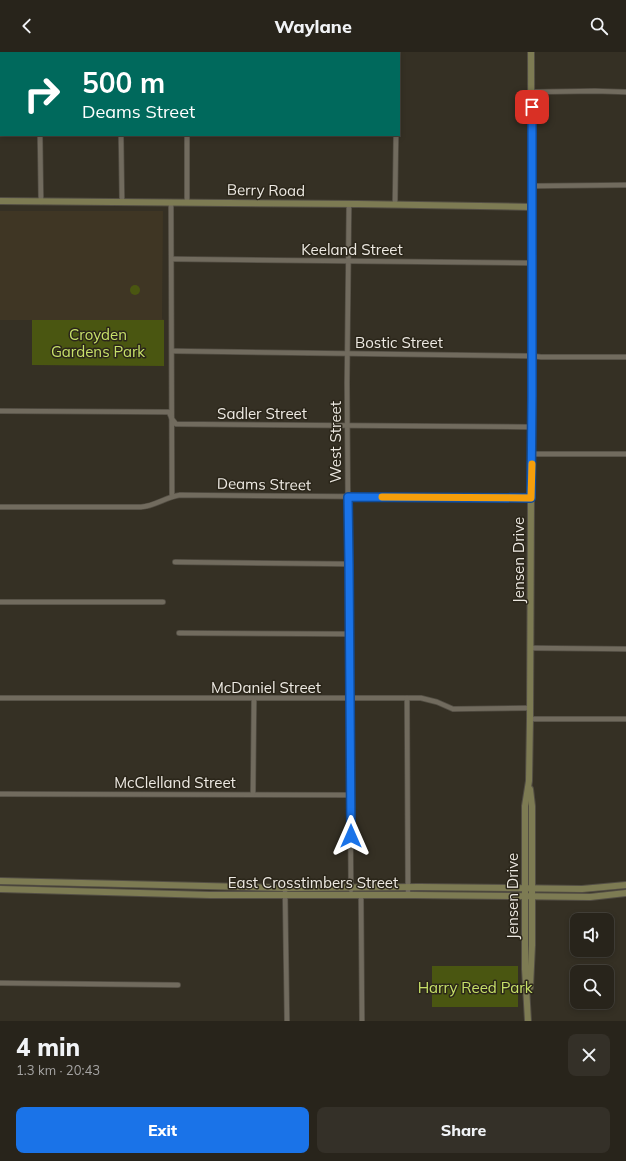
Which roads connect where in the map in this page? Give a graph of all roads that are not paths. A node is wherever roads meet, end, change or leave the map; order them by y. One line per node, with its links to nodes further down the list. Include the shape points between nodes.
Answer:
1 (531, 52): 2 (main road, Jensen Drive)
2 (531, 92): 3 (street); 9 (main road, Jensen Drive)
3 (626, 92)
4 (40, 136): 11 (street)
5 (121, 136): 12 (street)
6 (186, 136): 14 (street)
7 (396, 136): 16 (street)
8 (626, 185): 9 (street)
9 (532, 186): 17 (main road, Jensen Drive)
10 (0, 201): 11 (main road, Berry Road)
11 (41, 202): 12 (main road, Berry Road)
12 (122, 202): 13 (main road, Berry Road)
13 (172, 202): 14 (main road, Berry Road); 18 (street)
14 (187, 202): 15 (main road, Berry Road)
15 (349, 204): 16 (main road, Berry Road); 19 (street, West Street)
16 (395, 204): 17 (main road, Berry Road)
17 (532, 207): 20 (main road, Jensen Drive)
18 (172, 259): 19 (street, Keeland Street); 21 (street)
19 (349, 262): 20 (street, Keeland Street); 22 (street, West Street)
20 (532, 263): 23 (main road, Jensen Drive)
21 (172, 351): 22 (street, Bostic Street); 26 (street)
22 (347, 354): 23 (street, Bostic Street); 27 (street, West Street)
23 (532, 356): 24 (street, Bostic Street); 28 (main road, Jensen Drive)
24 (626, 357)
25 (0, 411): 26 (street, Sadler Street, via 169,412)
26 (172, 419): 27 (street, Sadler Street, via 176,424); 31 (street)
27 (348, 425): 28 (street, Sadler Street); 32 (street, West Street)
28 (532, 427): 29 (main road, Jensen Drive)
29 (532, 454): 30 (street); 33 (main road, Jensen Drive)
30 (626, 454)
31 (172, 496): 32 (street, Deams Street); 34 (street, Deams Street, via 141,508)
32 (348, 497): 33 (street, Deams Street); 36 (street, West Street)
33 (531, 498): 41 (main road, Jensen Drive)
34 (0, 507)
35 (175, 562): 36 (street)
36 (349, 564): 40 (street, West Street)
37 (0, 602): 38 (street)
38 (163, 602)
39 (179, 632): 40 (street)
40 (350, 634): 44 (street, West Street)
41 (530, 648): 42 (street); 47 (main road, Jensen Drive)
42 (626, 649)
43 (0, 698): 46 (street, McDaniel Street)
44 (350, 698): 45 (street, McDaniel Street); 46 (street, McDaniel Street); 53 (street, West Street)
45 (407, 698): 47 (street, McDaniel Street, via 421,698 453,708); 64 (street)
46 (254, 699): 52 (street)
47 (530, 708): 48 (main road, Jensen Drive)
48 (530, 718): 49 (street); 50 (main road, Jensen Drive)
49 (626, 719)
50 (529, 781): 54 (main road, Jensen Drive); 55 (main road, Jensen Drive)
51 (0, 794): 52 (street, McClelland Street)
52 (253, 794): 53 (street, McClelland Street)
53 (350, 795): 63 (street, West Street)
54 (525, 817): 55 (main road); 67 (main road, Jensen Drive)
55 (532, 817): 67 (main road, Jensen Drive)
56 (0, 881): 57 (main road, East Crosstimbers Street)
57 (40, 882): 58 (main road, East Crosstimbers Street); 68 (main road)
58 (128, 884): 60 (main road, East Crosstimbers Street); 69 (main road)
59 (626, 885): 61 (main road, East Crosstimbers Street)
60 (207, 886): 62 (main road, East Crosstimbers Street); 71 (main road)
61 (607, 887): 67 (main road, East Crosstimbers Street); 78 (main road)
62 (285, 888): 63 (main road, East Crosstimbers Street); 72 (street)
63 (351, 888): 64 (main road, East Crosstimbers Street); 73 (street, West Street)
64 (408, 888): 65 (main road, East Crosstimbers Street); 75 (street)
65 (448, 888): 67 (main road, East Crosstimbers Street); 76 (main road)
66 (0, 889): 68 (main road, East Crosstimbers Street)
67 (528, 889): 77 (main road, Jensen Drive)
68 (40, 890): 69 (main road, East Crosstimbers Street)
69 (127, 893): 71 (main road, East Crosstimbers Street)
70 (626, 893): 78 (main road, East Crosstimbers Street)
71 (206, 894): 72 (main road, East Crosstimbers Street)
72 (286, 895): 73 (main road, East Crosstimbers Street); 81 (street)
73 (351, 895): 74 (main road, East Crosstimbers Street)
74 (361, 895): 75 (main road, East Crosstimbers Street); 82 (street)
75 (408, 895): 76 (main road, East Crosstimbers Street)
76 (448, 895): 77 (main road, East Crosstimbers Street)
77 (528, 896): 78 (main road, East Crosstimbers Street); 83 (main road, Jensen Drive, via 525,969)
78 (606, 896)
79 (0, 983): 80 (street)
80 (178, 985)
81 (287, 1021)
82 (362, 1021)
83 (528, 1021)

